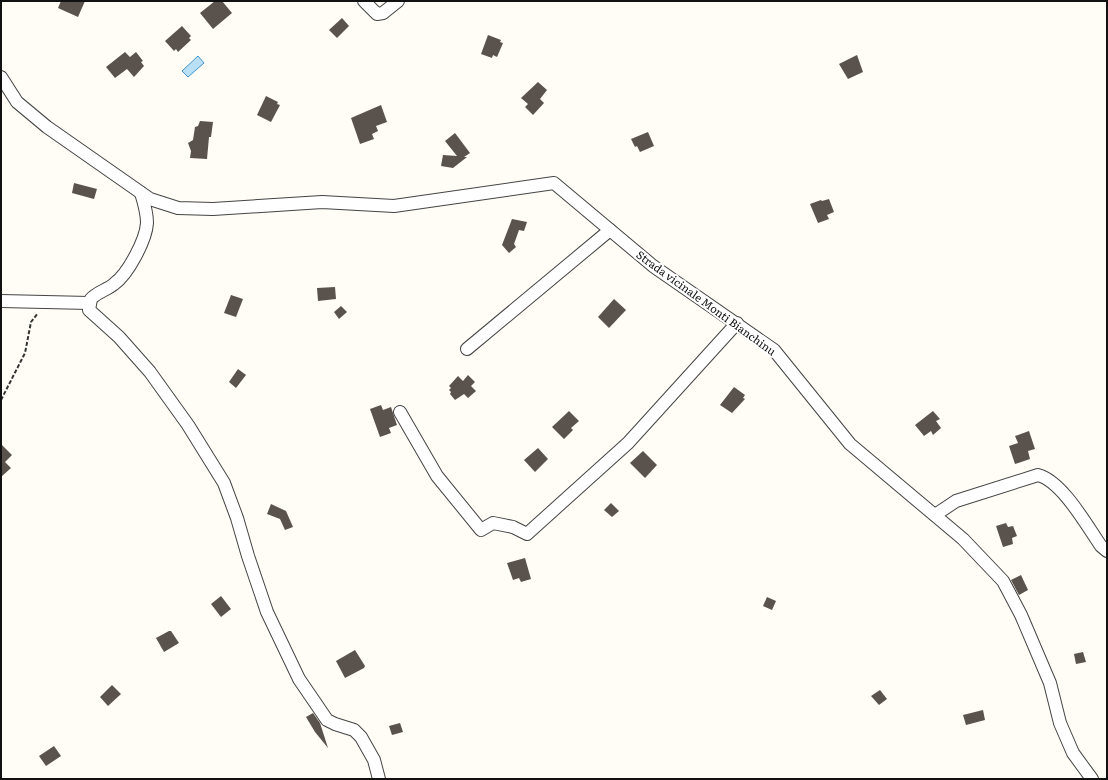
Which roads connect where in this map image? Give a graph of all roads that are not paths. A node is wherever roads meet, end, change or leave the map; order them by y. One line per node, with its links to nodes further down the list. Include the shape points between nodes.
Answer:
1 (364, 1): 2 (street, via 377,14 383,13)
2 (398, 1)
3 (1, 77): 4 (street, Strada vicinale Monti Bianchinu, via 17,102 47,127)
4 (141, 193): 5 (street, Strada vicinale Monti Bianchinu, via 150,199 178,208 213,209 322,202 394,206 554,183); 7 (street, via 147,212 147,225 140,245 129,268 114,284)
5 (610, 230): 8 (street, Strada vicinale Monti Bianchinu, via 653,266); 9 (street)
6 (1, 301): 7 (street)
7 (89, 302): 15 (street, via 92,314 119,337 150,372 188,425 224,483 267,612 299,679 328,720 354,730 361,737 374,760)
8 (737, 323): 10 (street, via 628,443 527,534 513,527 492,522 481,530 437,476); 11 (street, Strada vicinale Monti Bianchinu, via 774,350 850,444)
9 (467, 349)
10 (400, 412)
11 (936, 515): 12 (street, via 956,501 1038,475 1044,476 1053,482 1069,501); 13 (street, Strada vicinale Monti Bianchinu, via 1003,581 1021,615 1050,683 1060,723)
12 (1107, 551)
13 (1073, 753): 14 (street, Strada vicinale Monti Bianchinu); 18 (street, via 1084,756)
14 (1081, 764): 16 (street); 17 (street, Strada vicinale Monti Bianchinu)
15 (379, 779)
16 (1081, 779)
17 (1092, 779)
18 (1100, 779)

